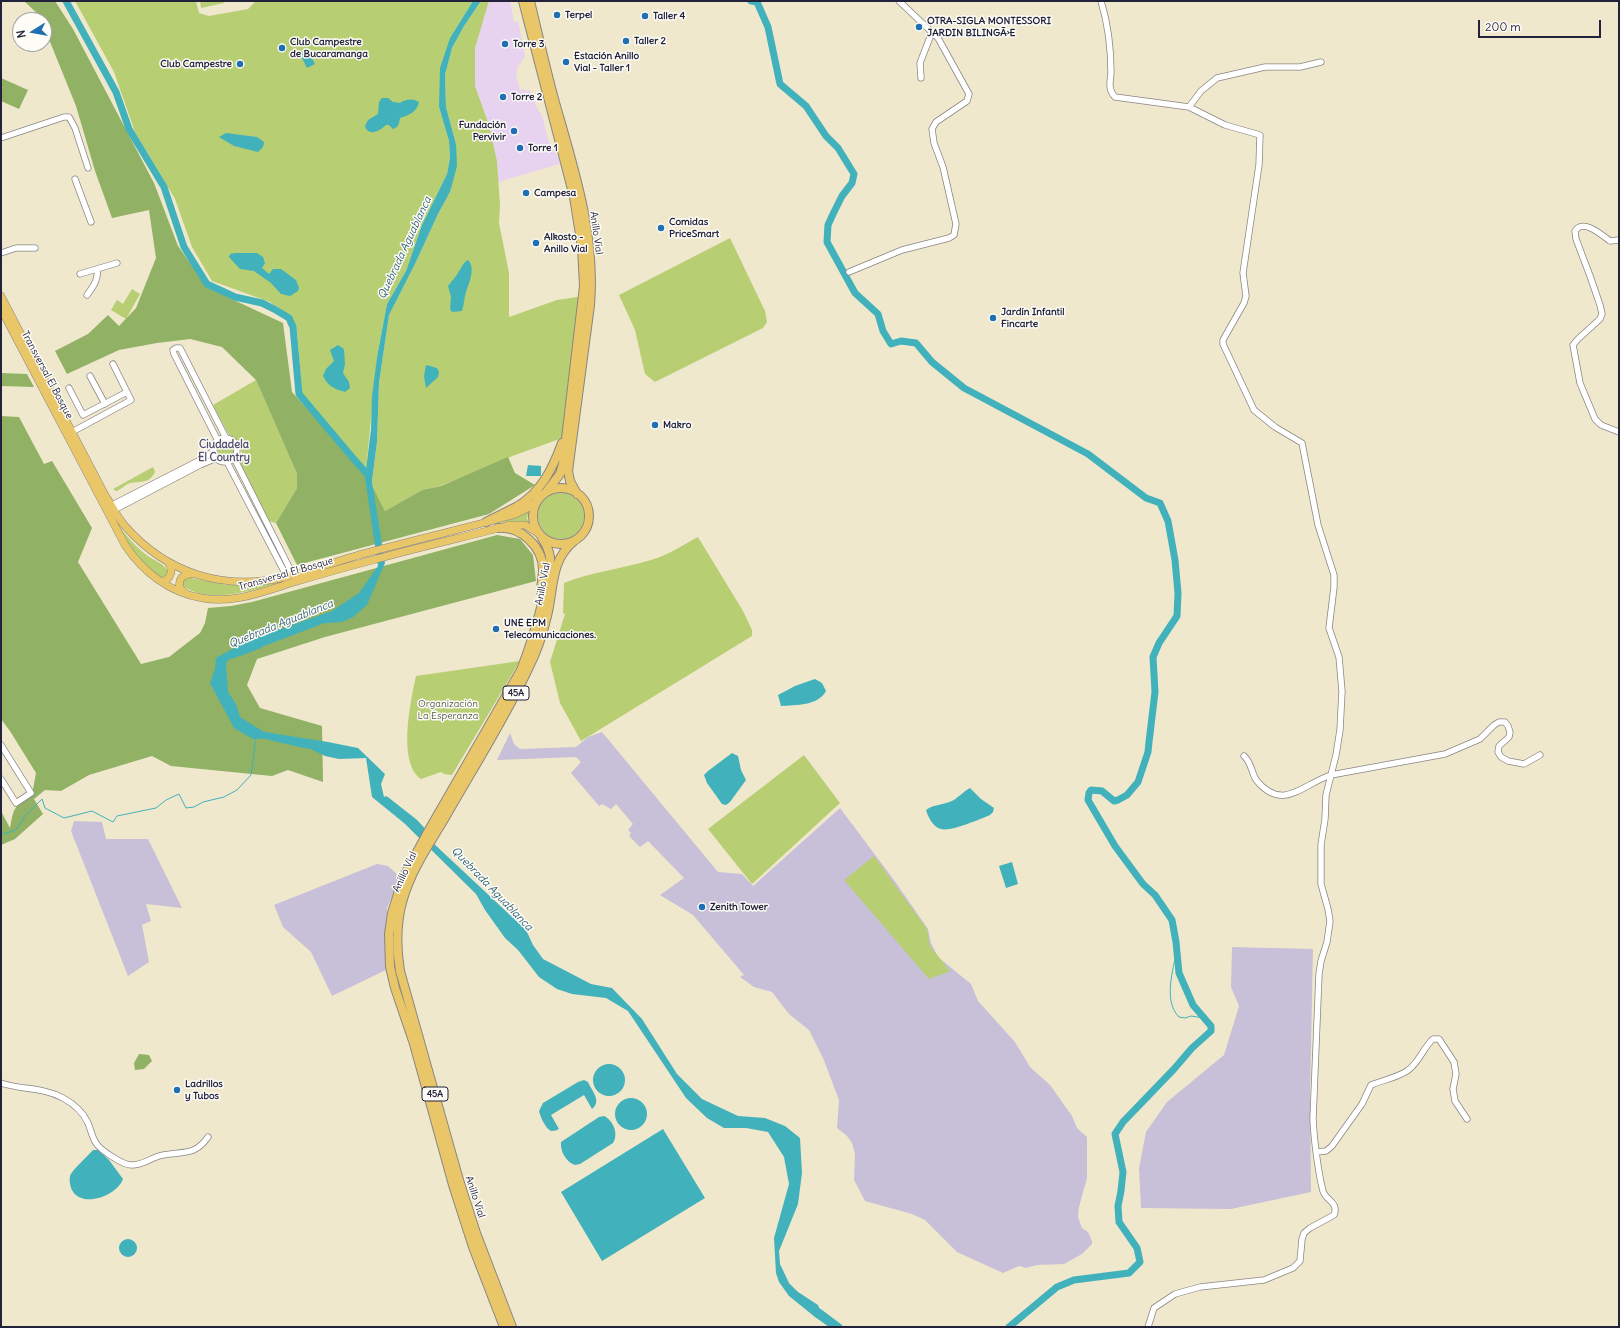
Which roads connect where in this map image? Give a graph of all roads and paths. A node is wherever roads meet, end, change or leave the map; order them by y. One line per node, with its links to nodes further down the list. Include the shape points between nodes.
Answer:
1 (523, 1): 30 (highway, Anillo Víal, via 574,197 582,247 584,293)
2 (530, 1): 40 (highway, Anillo Víal, via 576,174 590,251 590,305 568,471)
3 (899, 1): 5 (street)
4 (1101, 1): 8 (street, via 1108,30 1111,93 1118,99)
5 (932, 32): 7 (street, via 920,63); 20 (street, via 938,38 969,94 967,101 936,122 932,129 953,208 956,224 954,235 897,252)
6 (1321, 62): 8 (street, via 1300,67 1265,67 1216,78)
7 (921, 78)
8 (1189, 107): 56 (street, via 1225,125 1260,136 1259,165 1243,273 1246,296 1223,344 1254,410 1275,427 1300,440 1303,446 1318,525 1334,575 1329,628 1339,657 1342,691 1340,730)
9 (39, 128): 10 (street); 11 (street); 12 (street, via 64,117 70,119)
10 (1, 138)
11 (1, 141)
12 (88, 168)
13 (75, 180): 14 (street)
14 (90, 222)
15 (1619, 240): 32 (street, via 1610,241 1592,228 1584,226 1575,231 1602,314 1600,319 1575,342 1574,350 1580,383 1595,419 1601,425)
16 (35, 248): 17 (street, via 16,248)
17 (1, 252)
18 (117, 264): 19 (street)
19 (97, 269): 21 (street); 22 (street, via 96,281)
20 (849, 272)
21 (80, 274)
22 (87, 295)
23 (1, 296): 31 (main road, Transversal El Bosque)
24 (1, 309): 50 (main road, Transversal El Bosque, via 125,545 141,567)
25 (113, 364): 28 (street)
26 (90, 376): 29 (street)
27 (69, 388): 29 (street, via 83,415)
28 (127, 392): 29 (street); 31 (street, via 131,400)
29 (105, 404)
30 (568, 423): 39 (highway, Anillo Víal, via 561,470); 43 (highway, via 555,462 540,487 522,503)
31 (72, 432): 42 (main road, Transversal El Bosque)
32 (1619, 432)
33 (226, 438): 34 (street); 34 (street, via 180,348 176,348 173,350 174,354); 37 (street, via 237,447)
34 (218, 441): 35 (street)
35 (214, 451): 36 (street); 42 (street)
36 (217, 458): 38 (street); 42 (street)
37 (234, 458): 38 (street); 49 (street)
38 (227, 462): 49 (street)
39 (547, 492): 40 (highway, via 561,488); 41 (highway)
40 (577, 494): 46 (highway, via 585,503 589,518 583,534)
41 (538, 500): 43 (main road, Transversal El Bosque, via 522,512); 45 (highway, via 532,517)
42 (113, 508): 47 (main road, Transversal El Bosque, via 135,537)
43 (486, 522): 49 (main road, Transversal El Bosque, via 387,547)
44 (498, 528): 45 (main road, Transversal El Bosque, via 522,524); 51 (main road, Transversal El Bosque, via 389,555 244,597 217,600); 52 (highway, via 519,532 533,543 539,553 543,570)
45 (540, 536): 46 (highway, via 557,545); 52 (highway, Anillo Víal / 45A, via 548,548 550,562)
46 (574, 541): 58 (highway, Anillo Víal / 45A, via 563,552 557,564 547,618 530,667 508,708)
47 (168, 562): 48 (main road, Transversal El Bosque); 50 (main road, via 171,574 168,580)
48 (191, 574): 49 (main road, Transversal El Bosque, via 238,582); 51 (main road, via 183,576 179,582 180,588)
49 (290, 576)
50 (162, 582): 51 (main road, Transversal El Bosque)
51 (186, 594)
52 (541, 608): 58 (highway, Anillo Víal / 45A, via 521,670)
53 (1, 745): 57 (street, via 31,793 16,803)
54 (1540, 755): 56 (street, via 1524,764 1516,764 1501,758 1499,746 1509,737 1510,732 1505,722 1499,722 1480,739 1445,754)
55 (1244, 756): 56 (street, via 1256,779 1269,792 1276,795 1291,794)
56 (1331, 775): 63 (street, via 1326,795 1321,845 1320,884 1330,921 1319,974 1313,1119)
57 (1, 779)
58 (431, 833): 59 (highway, Anillo Víal / 45A)
59 (419, 855): 64 (highway, Anillo Víal / 45A, via 403,878 392,913 389,945 391,972 455,1192); 65 (highway, Anillo Víal / 45A, via 400,912 397,944 400,971 459,1180 476,1234)
60 (1, 1082): 62 (street, via 21,1088 44,1090 63,1098 79,1109 98,1146 123,1164 130,1166 145,1164 160,1155 197,1150)
61 (1467, 1119): 63 (street, via 1455,1101 1454,1062 1439,1039 1433,1039 1407,1071 1371,1085 1362,1104 1332,1146 1326,1151)
62 (208, 1137)
63 (1317, 1152): 66 (street, via 1324,1193 1335,1206 1335,1211 1304,1233 1298,1264 1264,1280 1200,1287 1175,1294 1154,1308)
64 (504, 1327)
65 (512, 1327)
66 (1148, 1327)

